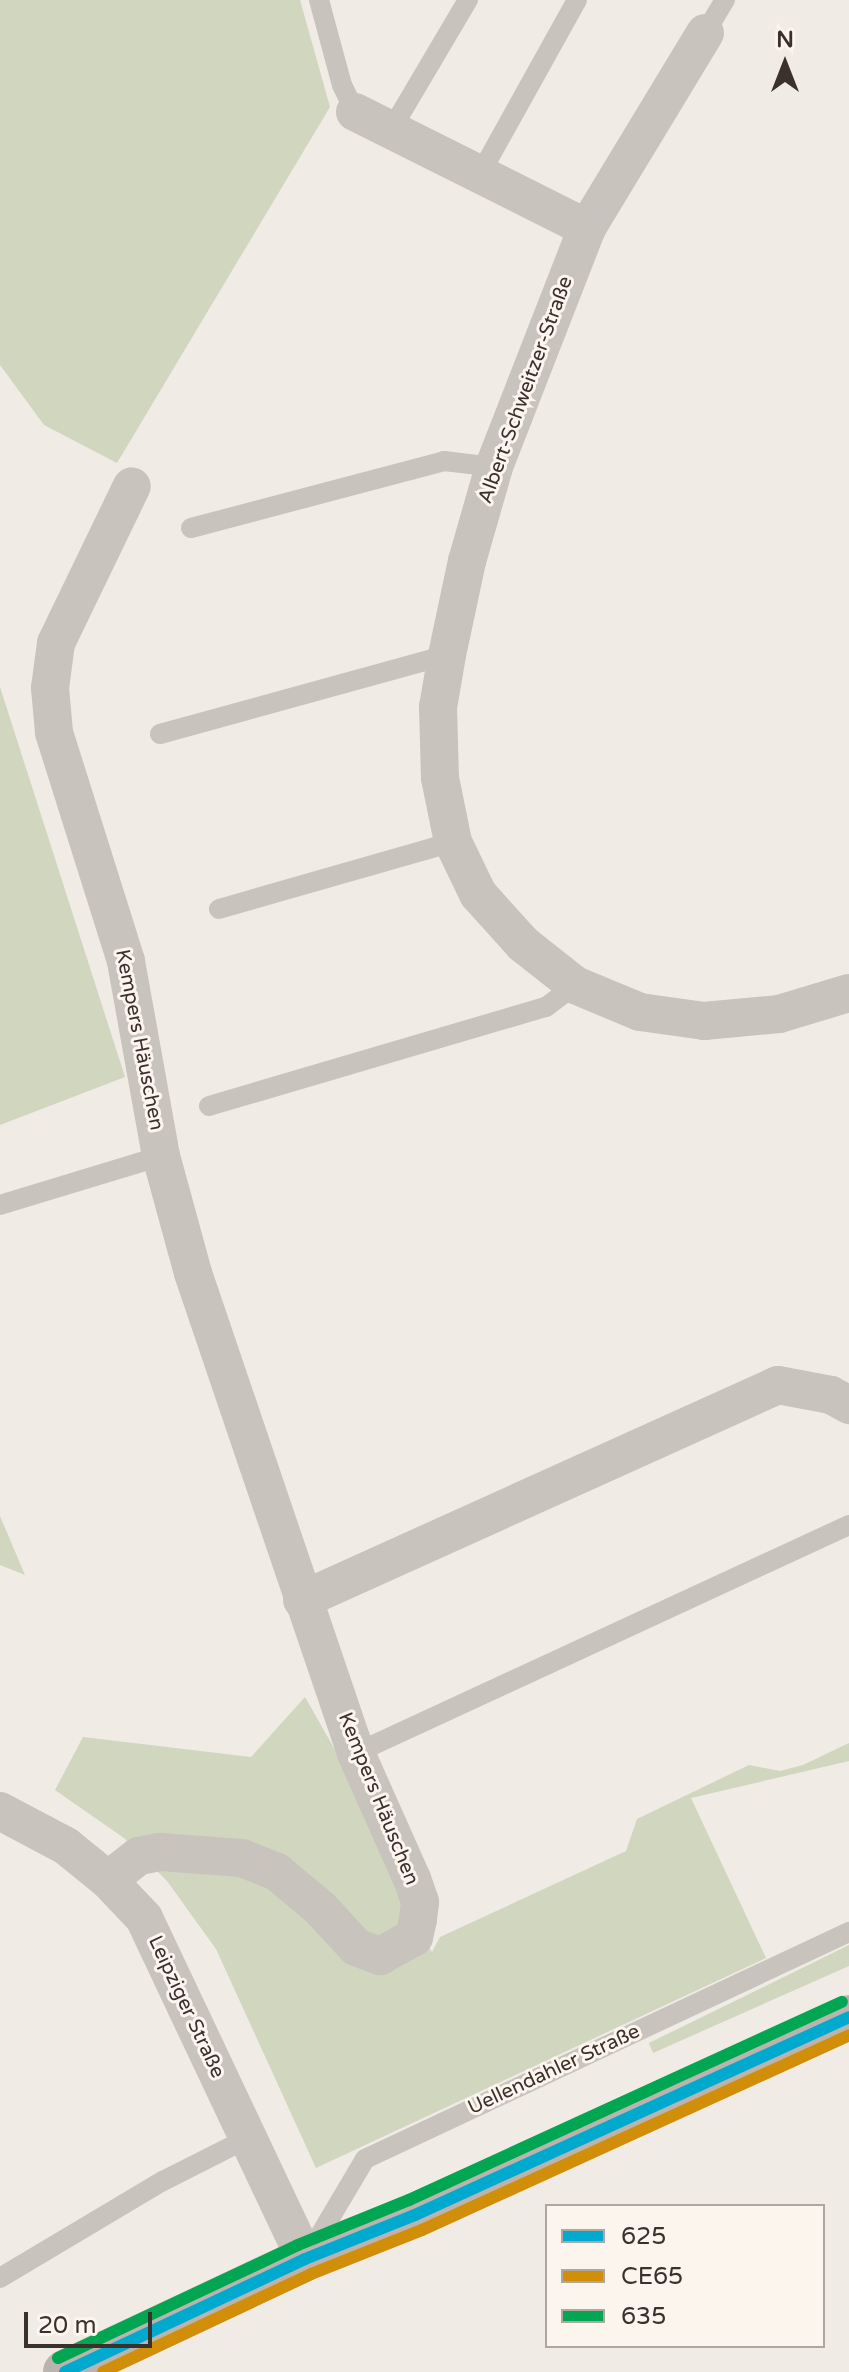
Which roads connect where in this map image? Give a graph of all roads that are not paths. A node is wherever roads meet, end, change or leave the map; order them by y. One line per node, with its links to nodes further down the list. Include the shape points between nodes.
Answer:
1 (319, 0): 6 (lane, via 342,85)
2 (468, 0): 7 (lane)
3 (577, 0): 8 (lane)
4 (725, 0): 5 (lane)
5 (705, 33): 9 (street, Albert-Schweitzer-Straße)
6 (355, 112): 7 (street)
7 (391, 130): 8 (street)
8 (479, 176): 9 (street)
9 (587, 228): 10 (street, Albert-Schweitzer-Straße)
10 (494, 467): 12 (lane, via 444,461); 13 (street, Albert-Schweitzer-Straße)
11 (132, 486): 20 (street, Kempers Häuschen, via 56,643 50,688 54,732 126,961)
12 (191, 528)
13 (447, 655): 14 (lane); 15 (street, Albert-Schweitzer-Straße, via 438,707 440,778)
14 (160, 734)
15 (453, 842): 16 (lane); 17 (street, Albert-Schweitzer-Straße, via 478,894 523,944)
16 (219, 909)
17 (575, 985): 18 (street, Albert-Schweitzer-Straße, via 640,1012 704,1021 779,1014); 19 (lane, via 546,1007)
18 (849, 993)
19 (209, 1106)
20 (161, 1156): 21 (lane); 24 (street, Kempers Häuschen, via 193,1273)
21 (0, 1205)
22 (849, 1405): 24 (street, via 831,1395 778,1385)
23 (849, 1525): 25 (lane)
24 (302, 1600): 25 (street, Kempers Häuschen)
25 (356, 1753): 27 (street, Kempers Häuschen, via 420,1902 414,1937 396,1949 380,1956 356,1947 277,1872 242,1858 160,1852 139,1856)
26 (0, 1811): 27 (street, Leipziger Straße, via 66,1846)
27 (108, 1880): 30 (street, Leipziger Straße, via 144,1918)
28 (849, 1932): 31 (lane, Uellendahler Straße, via 365,2159)
29 (849, 2017): 31 (main road, via 415,2215)
30 (248, 2138): 31 (street, Leipziger Straße); 32 (lane)
31 (305, 2259): 33 (main road)
32 (0, 2278)
33 (65, 2372)

